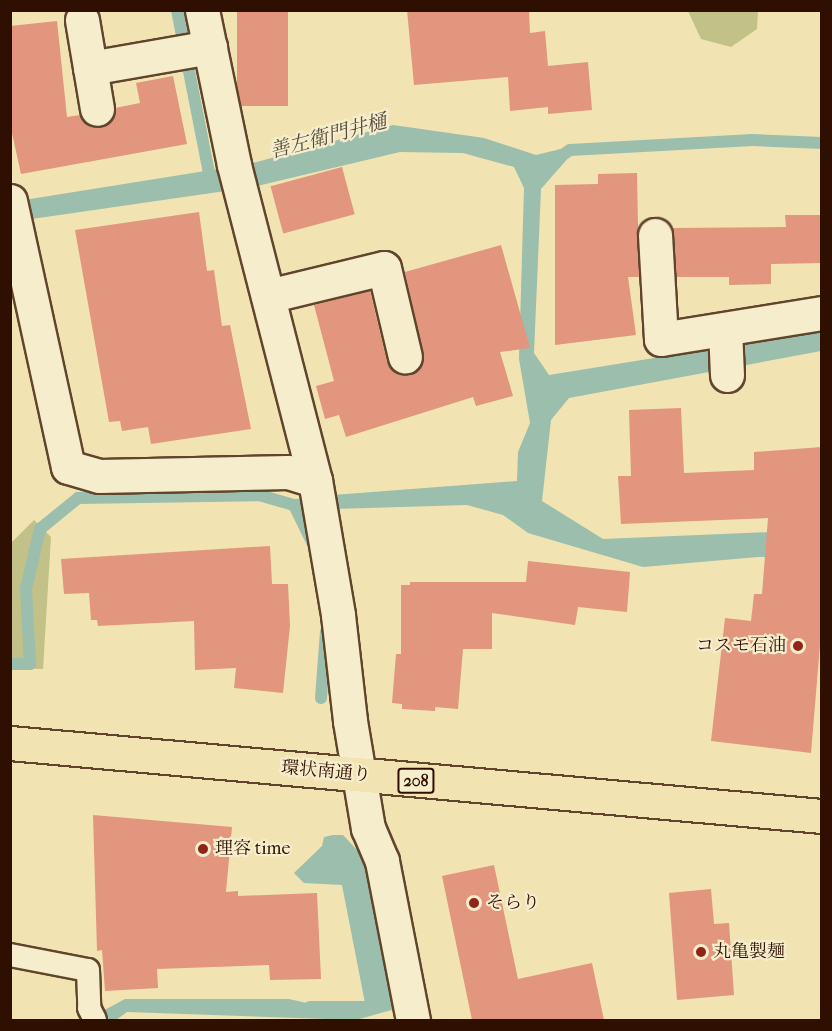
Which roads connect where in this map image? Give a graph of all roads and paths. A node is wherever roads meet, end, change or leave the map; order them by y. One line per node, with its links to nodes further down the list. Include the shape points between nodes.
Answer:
1 (202, 10): 3 (street)
2 (82, 21): 4 (street)
3 (210, 47): 4 (street); 8 (street)
4 (90, 68): 5 (street)
5 (97, 109)
6 (13, 213): 13 (street, via 68,467 99,476 288,472)
7 (655, 235): 10 (street, via 661,339)
8 (268, 296): 11 (street, via 384,268); 13 (street)
9 (822, 313): 10 (street)
10 (725, 329): 12 (street)
11 (405, 357)
12 (727, 375)
13 (317, 494): 15 (street)
14 (10, 744): 15 (highway, 環状南通り / 208)
15 (359, 775): 16 (highway, 環状南通り / 208); 19 (street, via 368,828 382,861)
16 (822, 816)
17 (10, 955): 18 (lane, via 88,970)
18 (92, 1014)
19 (413, 1020)

